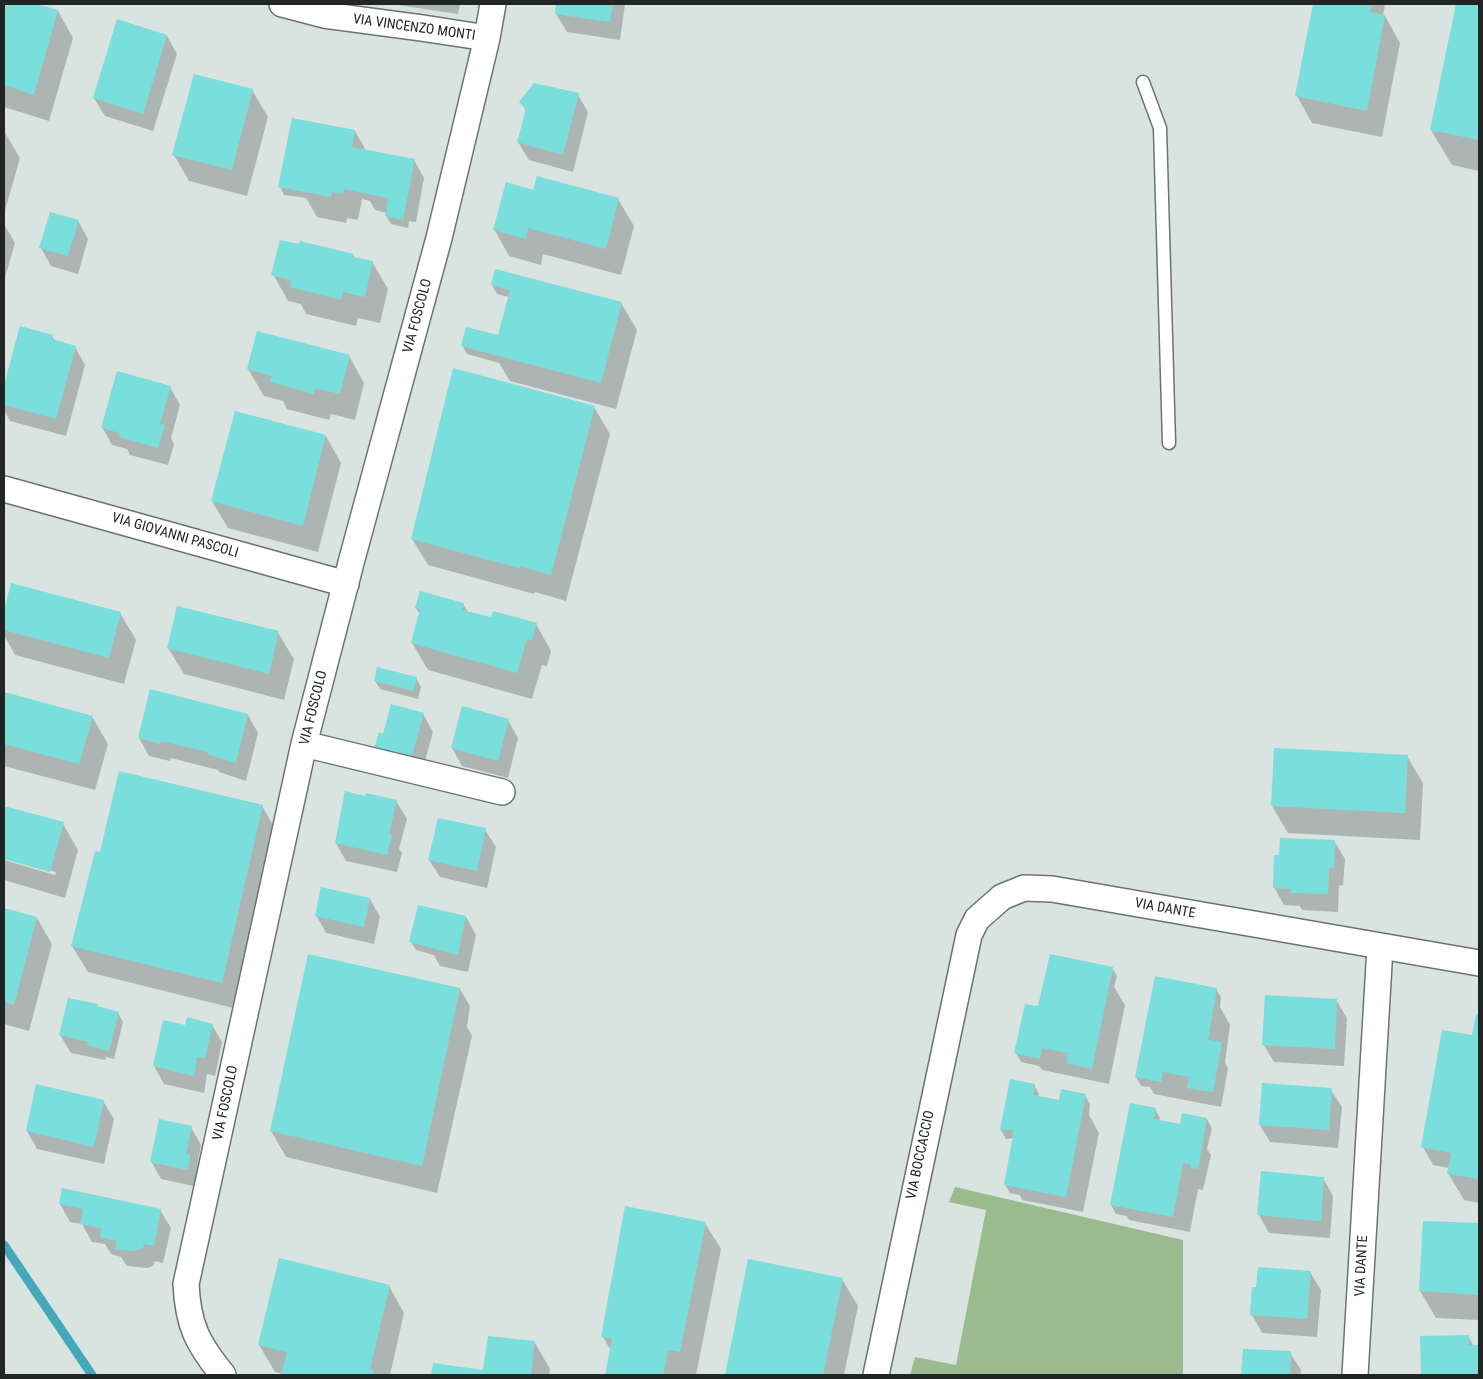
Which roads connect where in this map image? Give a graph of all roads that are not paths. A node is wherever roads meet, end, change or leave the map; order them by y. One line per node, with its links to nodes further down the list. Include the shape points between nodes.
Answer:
1 (282, 4): 3 (street, VIA VINCENZO MONTI, via 324,15)
2 (492, 4): 3 (street, VIA FOSCOLO)
3 (487, 38): 7 (street, VIA FOSCOLO, via 439,238)
4 (1143, 82): 5 (lane, via 1160,128)
5 (1169, 443)
6 (4, 489): 7 (street, VIA GIOVANNI PASCOLI)
7 (346, 584): 8 (street, VIA FOSCOLO)
8 (304, 744): 9 (street); 13 (street, VIA FOSCOLO, via 186,1284 187,1310 195,1334)
9 (502, 792)
10 (969, 935): 11 (street, VIA DANTE, via 986,909 1002,897 1024,888 1052,889); 14 (street, VIA BOCCACCIO)
11 (1380, 947): 12 (street, VIA DANTE); 15 (street, VIA DANTE)
12 (1479, 963)
13 (223, 1375)
14 (876, 1375)
15 (1355, 1375)

